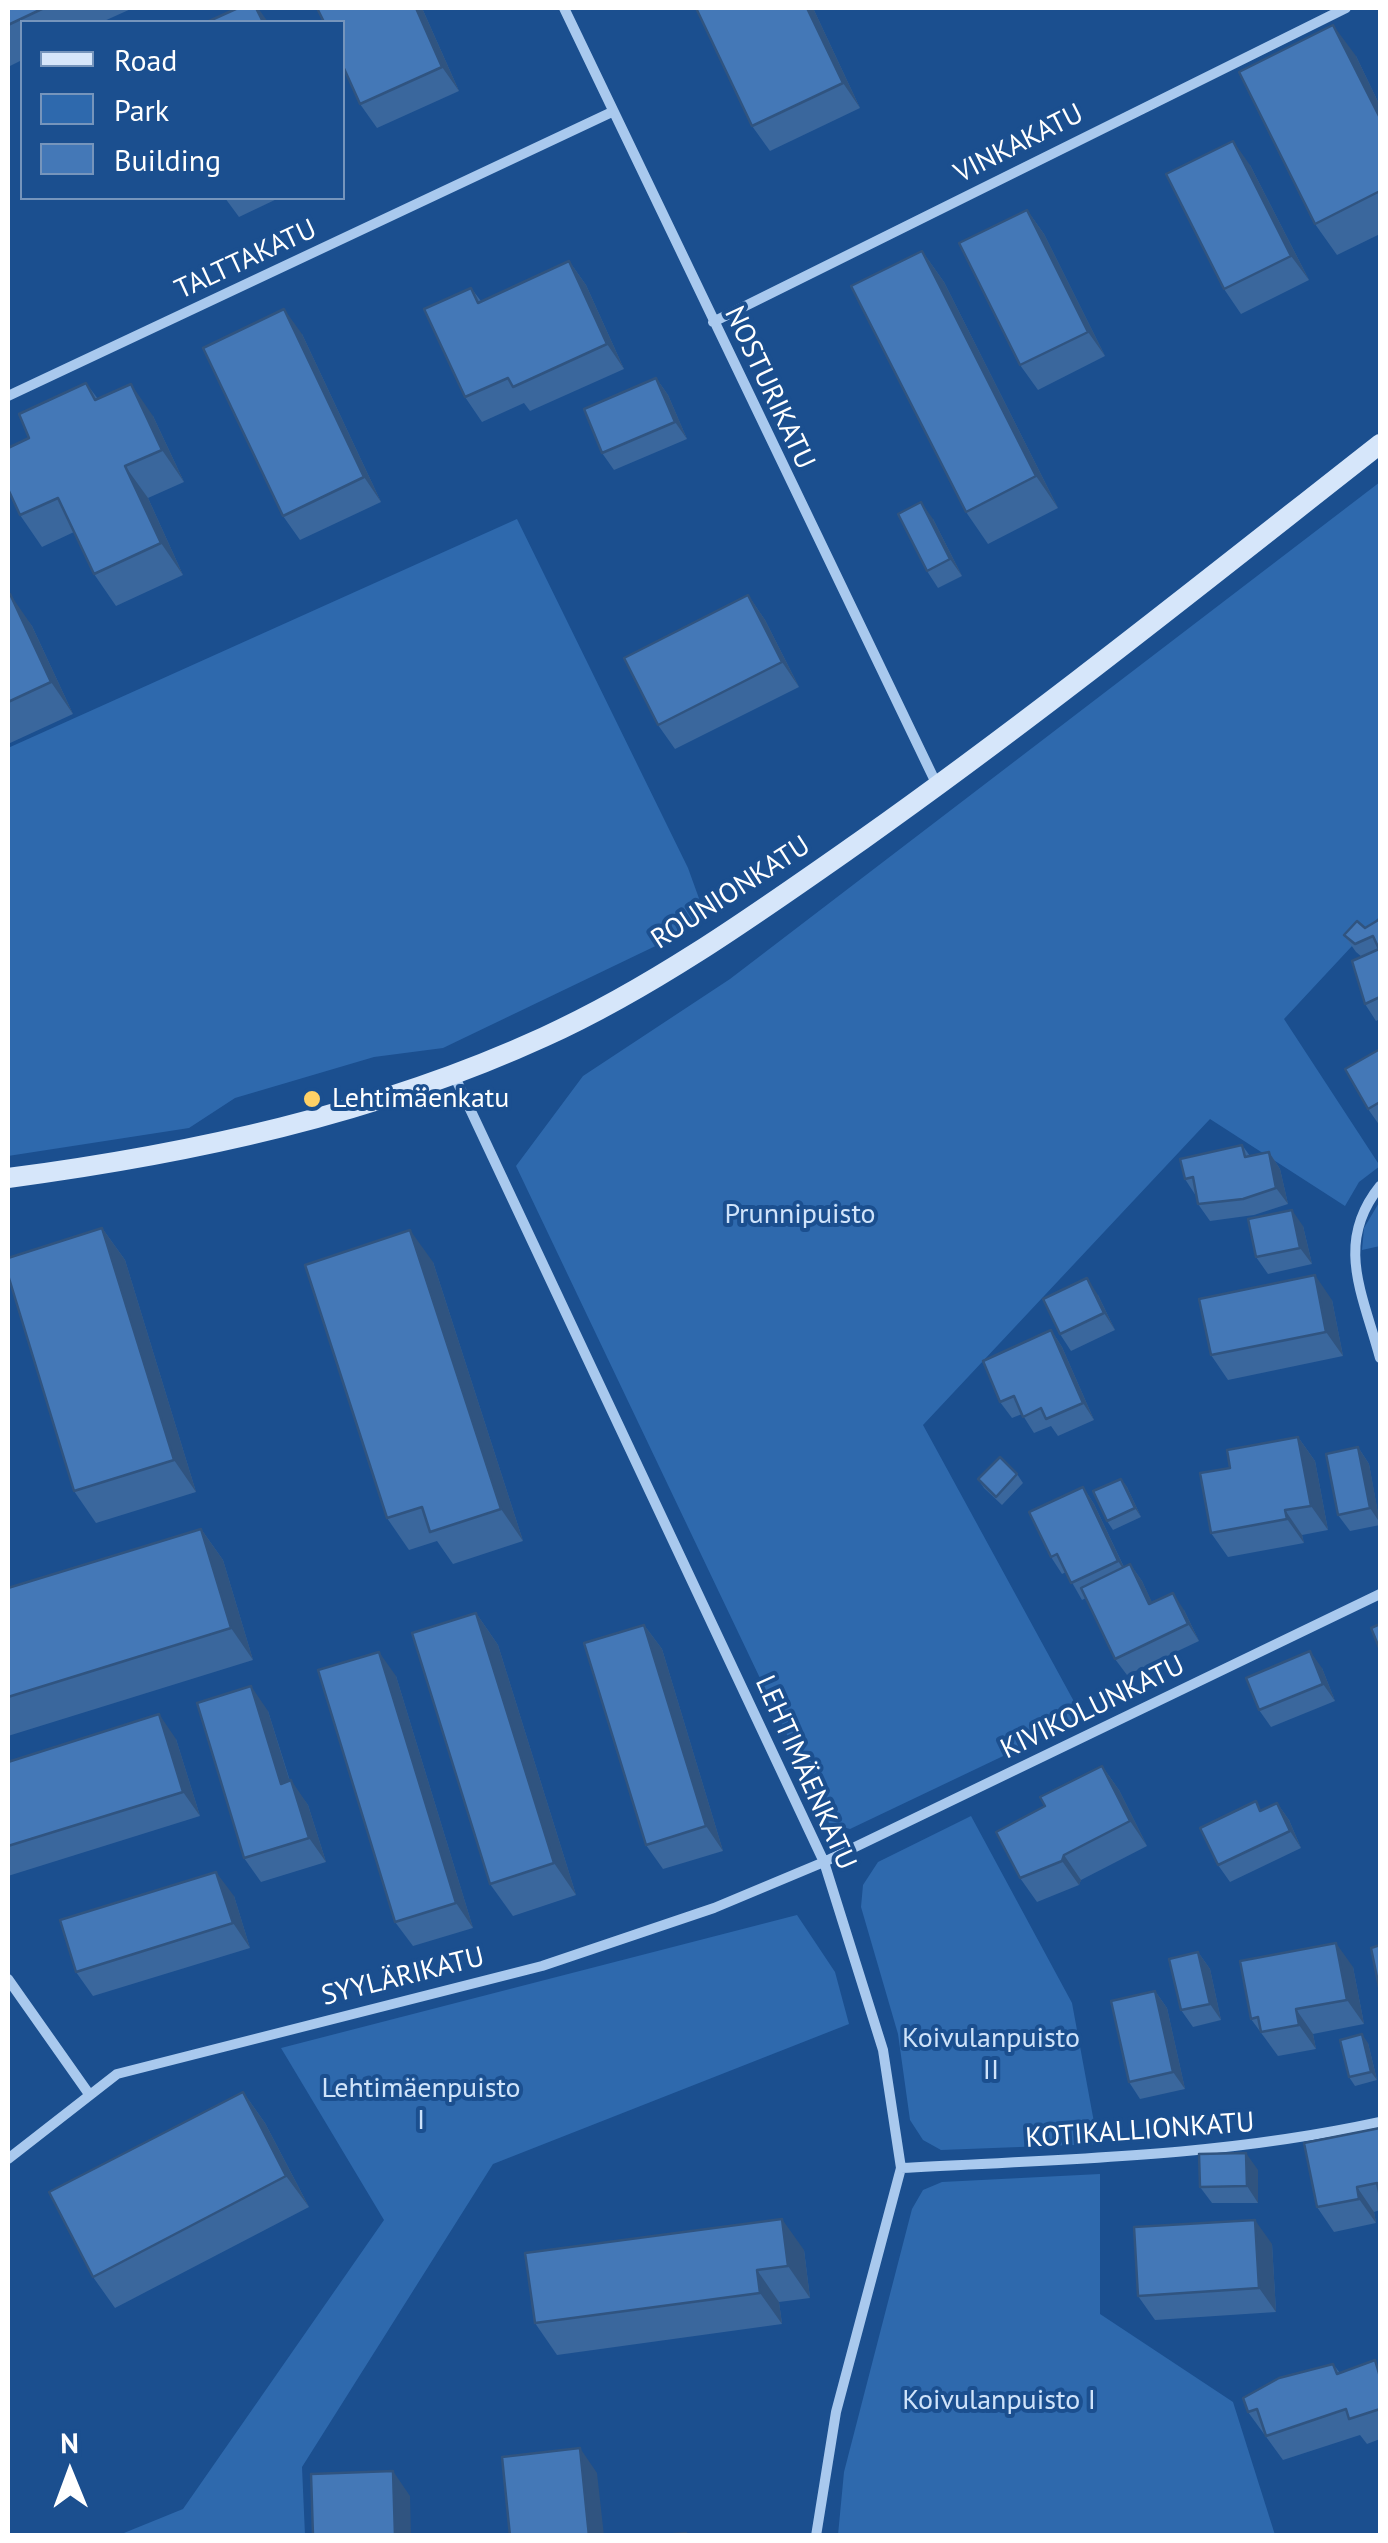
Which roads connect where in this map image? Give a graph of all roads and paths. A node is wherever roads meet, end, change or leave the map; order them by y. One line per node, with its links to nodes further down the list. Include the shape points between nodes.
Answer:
1 (564, 8): 3 (street, NOSTURIKATU)
2 (1346, 8): 4 (street, VINKAKATU)
3 (612, 112): 4 (street, NOSTURIKATU); 5 (street, TALTTAKATU)
4 (713, 322): 7 (street, NOSTURIKATU)
5 (8, 396)
6 (1380, 444): 7 (main road, ROUNIONKATU)
7 (938, 786): 8 (main road, ROUNIONKATU, via 747,921 546,1036)
8 (453, 1074): 9 (main road, ROUNIONKATU, via 206,1146); 13 (street, LEHTIMÄENKATU)
9 (8, 1178)
10 (1380, 1186): 11 (street, via 1354,1233 1353,1258)
11 (1380, 1358)
12 (1380, 1594): 13 (street, KIVIKOLUNKATU)
13 (824, 1862): 15 (street, SYYLÄRIKATU, via 714,1908 542,1966 117,2074); 18 (street, LEHTIMÄENKATU, via 884,2050)
14 (8, 1979): 15 (street)
15 (89, 2094): 17 (street, SYYLÄRIKATU)
16 (1380, 2122): 18 (street, KOTIKALLIONKATU, via 1209,2152)
17 (8, 2159)
18 (901, 2168): 19 (street, LEHTIMÄENKATU, via 836,2412)
19 (816, 2536)

